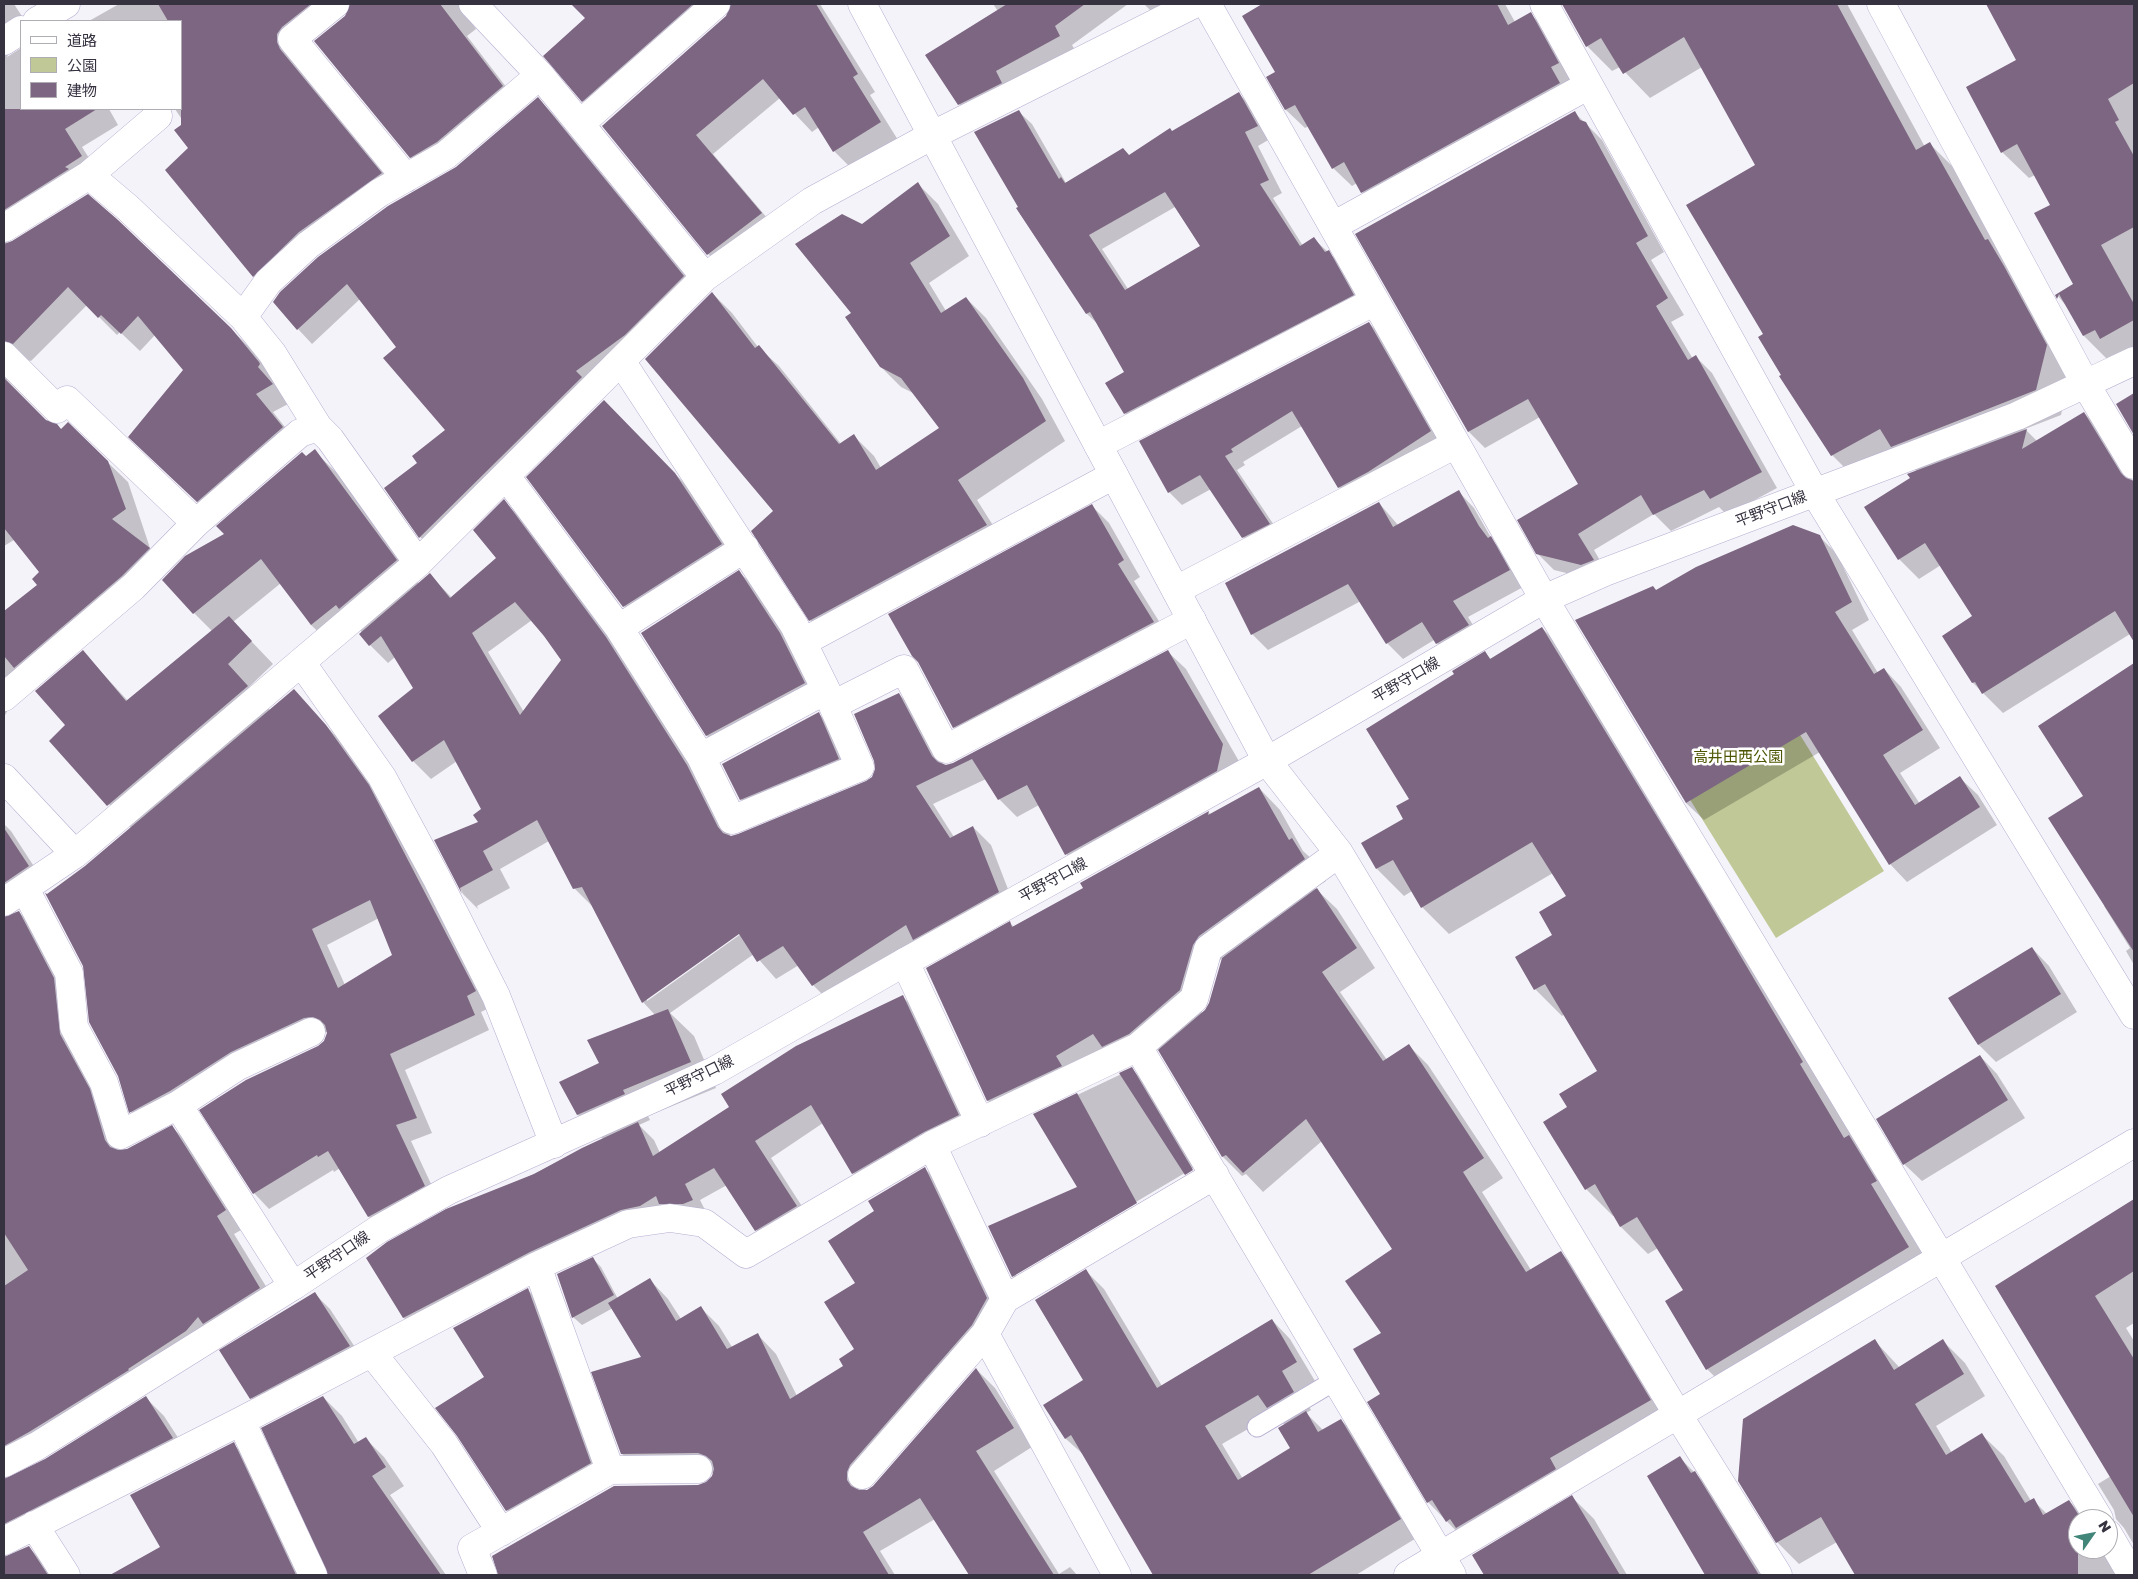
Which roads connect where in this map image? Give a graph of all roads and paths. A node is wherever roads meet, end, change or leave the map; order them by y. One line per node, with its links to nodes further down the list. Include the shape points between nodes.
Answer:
1 (66, 4): 10 (street)
2 (335, 4): 19 (street, via 292,39)
3 (473, 4): 13 (street)
4 (716, 4): 16 (street)
5 (862, 4): 17 (street)
6 (1194, 4): 17 (street)
7 (1206, 4): 20 (street)
8 (1544, 4): 14 (street)
9 (1880, 4): 28 (street)
10 (39, 20)
11 (20, 31): 12 (street)
12 (4, 41)
13 (540, 75): 16 (street); 19 (street, via 446,155)
14 (1589, 85): 20 (street); 35 (street)
15 (158, 116): 18 (street)
16 (580, 124): 22 (street)
17 (931, 136): 22 (street, via 812,200); 31 (street)
18 (89, 175): 21 (street); 24 (street)
19 (406, 178): 24 (street, via 379,193 308,245 268,282)
20 (1333, 226): 23 (street)
21 (4, 228)
22 (705, 277): 26 (street)
23 (1375, 301): 30 (street); 31 (street)
24 (243, 317): 29 (street, via 272,353)
25 (4, 356): 36 (street, via 57,409 67,400)
26 (621, 361): 34 (street); 37 (street)
27 (2134, 361): 28 (street, 平野守口線)
28 (2086, 385): 32 (street); 35 (street, 平野守口線, via 2018,416)
29 (318, 427): 36 (street, via 300,433); 38 (street)
30 (1456, 444): 39 (street); 40 (street)
31 (1098, 445): 33 (street)
32 (2134, 465)
33 (1114, 475): 39 (street); 43 (street)
34 (506, 476): 38 (street); 42 (street)
35 (1815, 493): 40 (street, 平野守口線, via 1605,572); 54 (street)
36 (196, 523): 45 (street, via 133,587)
37 (745, 548): 42 (street); 43 (street)
38 (418, 562): 44 (street)
39 (1176, 590): 41 (street)
40 (1544, 599): 48 (street, 平野守口線); 63 (street)
41 (1192, 620): 46 (street, via 946,749 904,669); 48 (street)
42 (619, 628): 47 (street)
43 (803, 642): 46 (street)
44 (301, 662): 50 (street); 60 (street, via 382,777 431,869 496,996)
45 (4, 697)
46 (829, 698): 47 (street); 47 (street, via 860,767 732,820)
47 (701, 757)
48 (1268, 761): 51 (street); 53 (street, 平野守口線)
49 (4, 778): 50 (street)
50 (75, 854): 52 (street)
51 (1339, 854): 56 (street, via 1208,949 1194,999); 70 (street)
52 (14, 895): 57 (street, via 69,973 74,1027 104,1084 120,1135)
53 (905, 962): 58 (street); 60 (street, 平野守口線, via 714,1071)
54 (2134, 1015)
55 (311, 1032): 57 (street, via 238,1066)
56 (1138, 1047): 58 (street); 62 (street)
57 (178, 1105): 65 (street)
58 (980, 1122): 61 (street)
59 (2134, 1143): 63 (street)
60 (554, 1144): 65 (street, 平野守口線, via 449,1190 379,1228)
61 (932, 1145): 64 (street, via 746,1254 704,1223 670,1218 628,1224); 66 (street)
62 (1215, 1175): 66 (street); 69 (street)
63 (1943, 1256): 70 (street); 77 (street)
64 (537, 1266): 68 (street); 75 (street)
65 (293, 1286): 73 (street, 平野守口線, via 37,1446)
66 (1005, 1299): 67 (street)
67 (984, 1334): 76 (street); 86 (street)
68 (372, 1353): 71 (street); 79 (street, via 444,1444)
69 (1336, 1380): 72 (lane); 82 (street)
70 (1678, 1415): 82 (street); 88 (street)
71 (241, 1421): 78 (street); 84 (street)
72 (1257, 1427)
73 (4, 1463)
74 (698, 1469): 75 (street)
75 (610, 1470): 79 (street)
76 (862, 1475)
77 (2093, 1509)
78 (34, 1525): 80 (street); 83 (street)
79 (501, 1532): 85 (street, via 472,1548)
80 (4, 1540)
81 (2118, 1551): 89 (street)
82 (1446, 1566): 87 (street)
83 (66, 1575)
84 (313, 1575)
85 (483, 1575)
86 (1117, 1575)
87 (1408, 1575)
88 (1778, 1575)
89 (2132, 1575)

